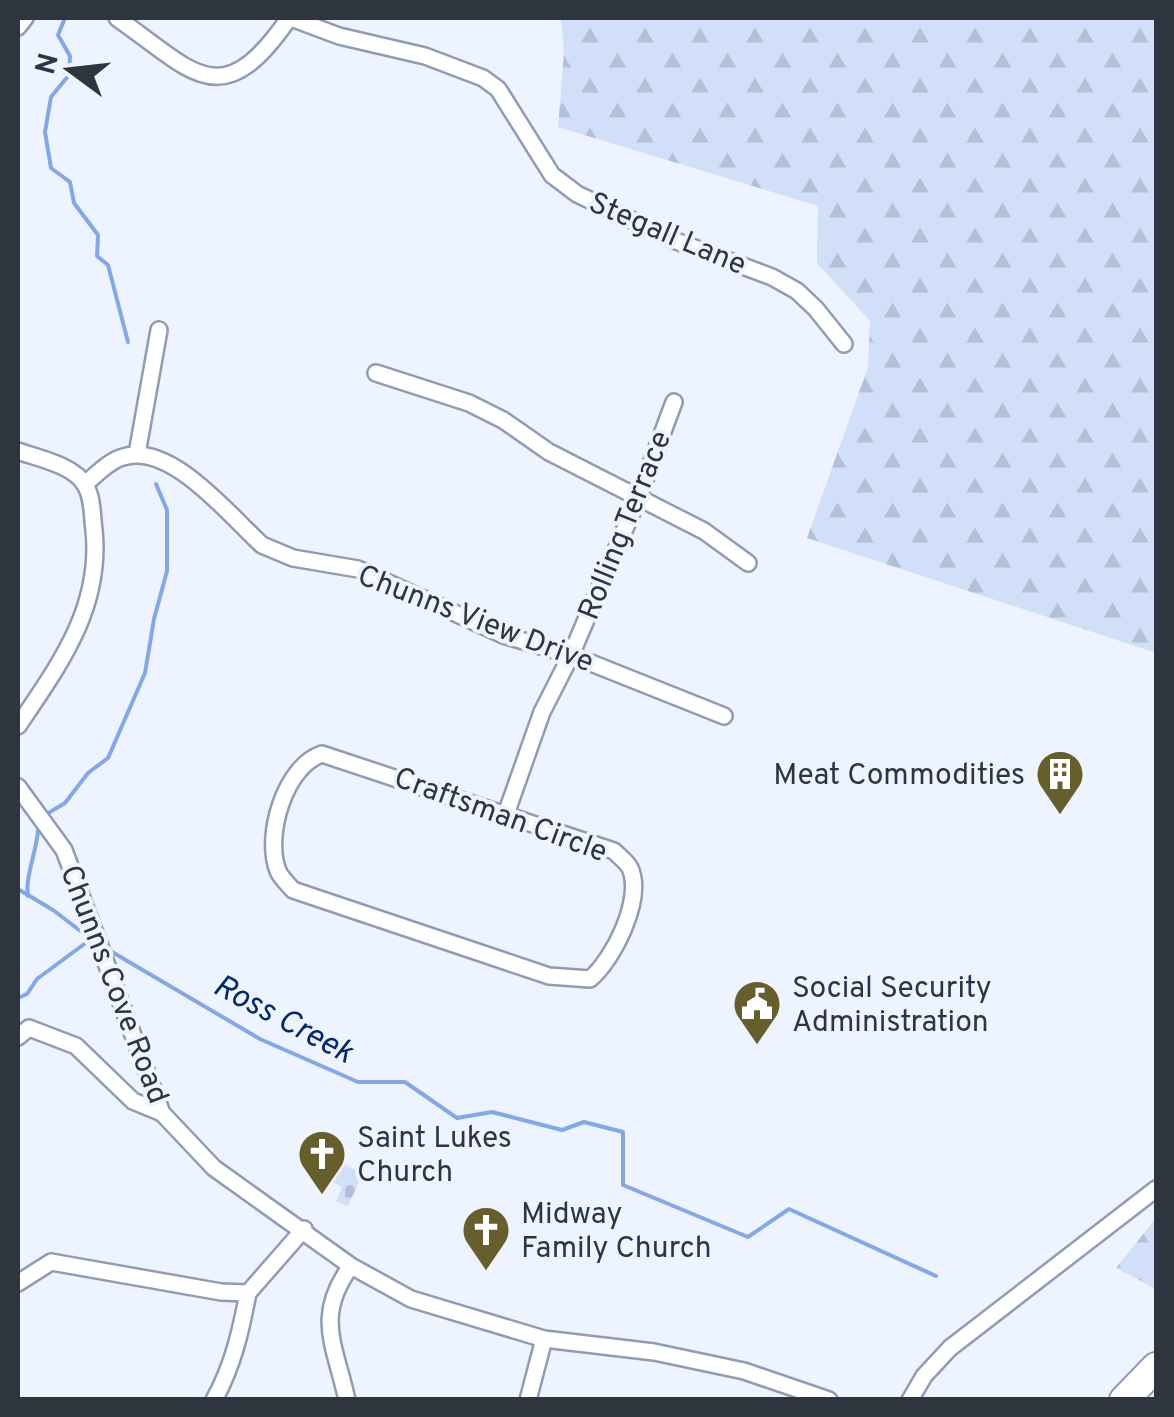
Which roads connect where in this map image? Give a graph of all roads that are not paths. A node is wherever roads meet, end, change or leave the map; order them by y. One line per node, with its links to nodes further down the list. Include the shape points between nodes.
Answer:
1 (25, 18): 4 (street)
2 (116, 18): 3 (street, via 180,66 216,78 249,65)
3 (290, 18): 6 (street, Stegall Lane, via 484,78 498,89 552,175 576,194 772,277 797,291)
4 (18, 27)
5 (159, 330): 10 (street)
6 (844, 344)
7 (376, 373): 12 (street, via 469,403)
8 (674, 402): 12 (street, Rolling Terrace)
9 (18, 451): 11 (street, via 72,472)
10 (137, 454): 11 (street, via 113,461); 14 (street, Chunns View Drive, via 176,466 278,554 358,569 502,635)
11 (85, 484): 16 (street, via 96,564 89,598 72,646)
12 (639, 496): 13 (street); 14 (street, Rolling Terrace)
13 (748, 563)
14 (571, 655): 15 (street, Chunns View Drive); 18 (street, Rolling Terrace, via 542,712)
15 (724, 716)
16 (18, 726)
17 (18, 787): 20 (street, Chunns Cove Road, via 64,850)
18 (506, 814): 18 (street, Craftsman Circle, via 322,754 308,758 290,780 273,849 279,874 293,890 550,976 590,979 619,939 634,886 630,866 614,850)
19 (18, 1036): 20 (street, via 29,1028 76,1046 133,1101)
20 (162, 1113): 22 (street, Chunns Cove Road, via 214,1168)
21 (1156, 1189): 32 (street, via 950,1348)
22 (304, 1230): 23 (street, Chunns Cove Road); 25 (street)
23 (352, 1266): 26 (street, Chunns Cove Road, via 411,1299); 29 (street, via 336,1286 329,1312)
24 (18, 1283): 25 (street, via 52,1262)
25 (248, 1293): 28 (street, via 239,1338)
26 (544, 1339): 30 (street); 31 (street, Chunns Cove Road, via 744,1371)
27 (1156, 1367): 33 (highway)
28 (214, 1400)
29 (348, 1400)
30 (528, 1400)
31 (829, 1400)
32 (910, 1400)
33 (1124, 1400)

